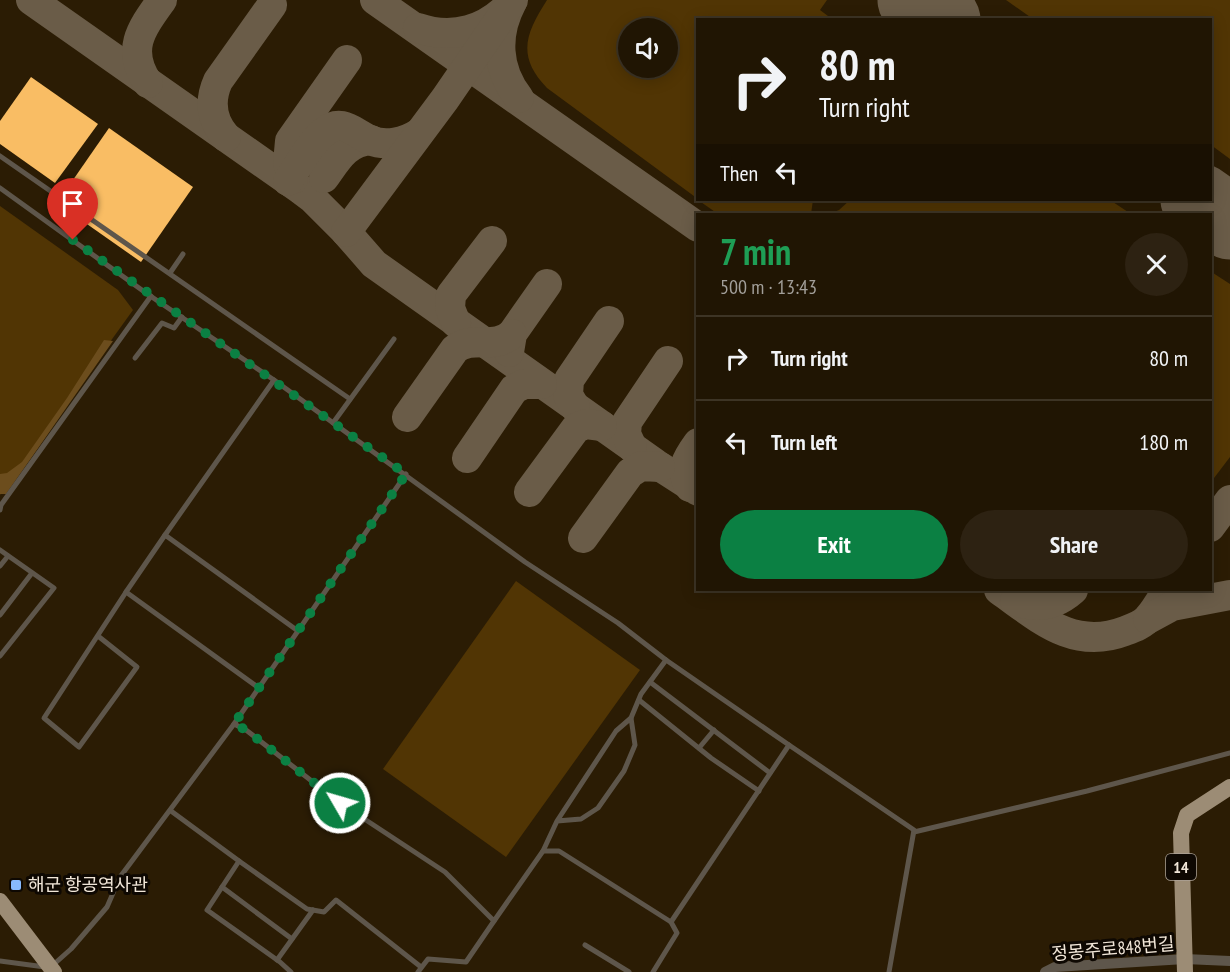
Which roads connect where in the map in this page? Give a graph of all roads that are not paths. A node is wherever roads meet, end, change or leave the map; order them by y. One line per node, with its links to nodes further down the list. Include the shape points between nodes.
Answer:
1 (0, 156): 4 (lane)
2 (0, 188): 5 (lane)
3 (183, 254): 4 (lane)
4 (170, 273): 10 (lane)
5 (151, 296): 6 (lane); 13 (lane)
6 (182, 317): 8 (lane, via 174,328 162,323); 9 (lane)
7 (394, 339): 10 (lane)
8 (135, 358)
9 (274, 380): 11 (lane); 14 (lane)
10 (350, 399): 11 (lane)
11 (333, 423): 12 (lane)
12 (406, 474): 21 (lane); 24 (lane)
13 (0, 507)
14 (165, 535): 19 (lane); 21 (lane)
15 (0, 550): 16 (lane)
16 (8, 556): 17 (lane); 18 (lane)
17 (0, 566)
18 (32, 573): 20 (lane); 23 (lane, via 54,588)
19 (126, 592): 22 (lane); 26 (lane)
20 (0, 615)
21 (298, 631): 26 (lane)
22 (98, 636): 22 (lane, via 44,718 80,747 137,667)
23 (0, 656)
24 (666, 660): 25 (lane); 31 (lane)
25 (650, 682): 27 (lane); 30 (lane)
26 (259, 687): 29 (lane)
27 (639, 700): 28 (lane); 32 (lane)
28 (631, 718): 38 (lane, via 616,731); 38 (lane, via 635,745 624,771 598,808 581,819)
29 (234, 724): 37 (lane); 45 (lane, via 340,803 445,872)
30 (714, 730): 32 (lane); 34 (lane)
31 (789, 745): 34 (lane); 39 (lane)
32 (699, 748): 36 (lane)
33 (1230, 753): 39 (lane)
34 (771, 774): 36 (lane)
35 (1230, 787): 52 (main road, 14, via 1187,815 1180,833)
36 (759, 791): 46 (lane)
37 (171, 811): 41 (lane); 53 (lane, via 120,877 107,907)
38 (557, 821): 40 (lane)
39 (914, 832): 59 (lane)
40 (543, 850): 45 (lane); 46 (lane, via 559,851)
41 (239, 861): 42 (lane); 44 (lane)
42 (222, 887): 47 (lane); 49 (lane, via 207,910)
43 (0, 901): 53 (main road)
44 (313, 910): 47 (lane); 54 (lane, via 324,912 336,900)
45 (494, 921): 54 (lane, via 466,962 428,959)
46 (671, 922): 58 (lane, via 677,933)
47 (292, 939): 49 (lane)
48 (585, 945): 57 (lane)
49 (277, 960): 56 (lane)
50 (0, 961): 53 (lane)
51 (1230, 961): 52 (street, 정몽주로848번길)
52 (1185, 965): 55 (street, 정몽주로848번길)
53 (48, 970)
54 (419, 970)
55 (1051, 970)
56 (291, 972)
57 (629, 972)
58 (653, 972)
59 (889, 972)

